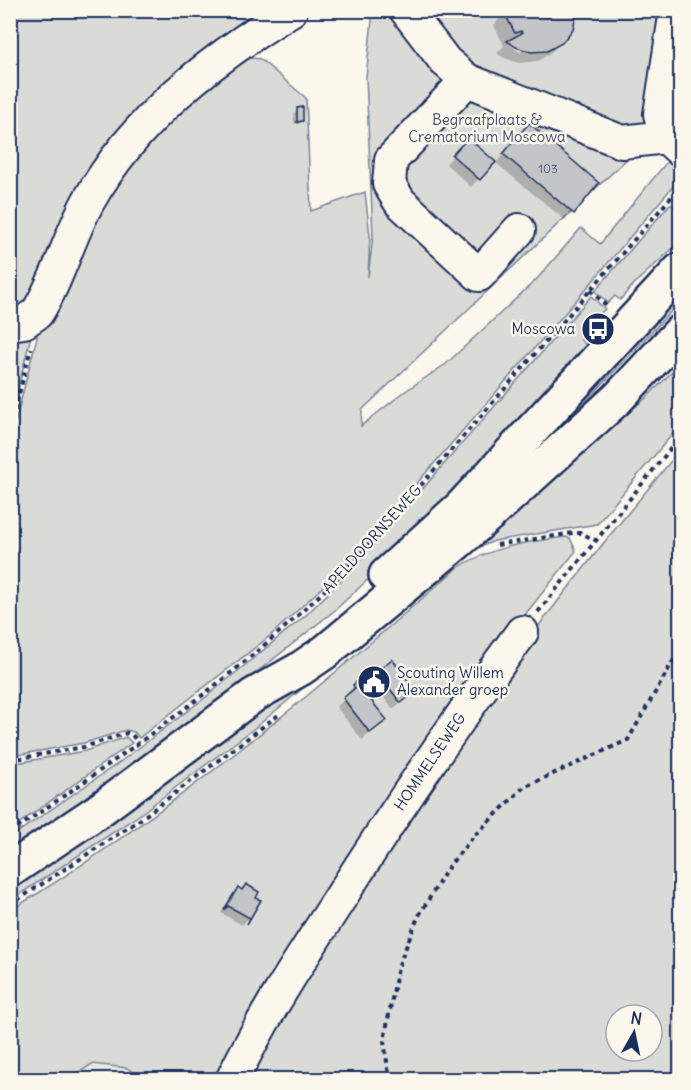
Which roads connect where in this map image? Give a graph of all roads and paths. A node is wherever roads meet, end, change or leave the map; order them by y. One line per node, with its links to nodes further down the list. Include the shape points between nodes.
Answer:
1 (291, 10): 11 (street, via 195,78 137,132 88,201 41,307)
2 (406, 10): 4 (street, via 445,61)
3 (676, 10): 5 (street, via 660,114)
4 (467, 80): 5 (street, via 622,142); 9 (street, via 391,160 389,184 400,202 480,274)
5 (673, 143)
6 (681, 187): 7 (path, APELDOORNSEWEG)
7 (676, 192): 8 (path); 18 (path, APELDOORNSEWEG, via 347,570 272,640)
8 (681, 195)
9 (519, 230)
10 (681, 270): 17 (main road, APELDOORNSEWEG, via 460,507 291,656)
11 (22, 321): 13 (path, via 34,336)
12 (681, 332): 17 (main road, APELDOORNSEWEG, via 617,399 459,542 324,652)
13 (10, 428)
14 (681, 438): 15 (path)
15 (522, 632): 22 (street, HOMMELSEWEG, via 359,868 275,1002)
16 (681, 649): 23 (path, via 628,740 524,787 449,866 418,917 398,967 384,1041)
17 (254, 695): 21 (main road, APELDOORNSEWEG, via 98,811)
18 (139, 743): 19 (path, via 127,733 84,747); 20 (path, APELDOORNSEWEG)
19 (10, 760)
20 (10, 833)
21 (10, 870)
22 (232, 1080)
23 (392, 1080)

